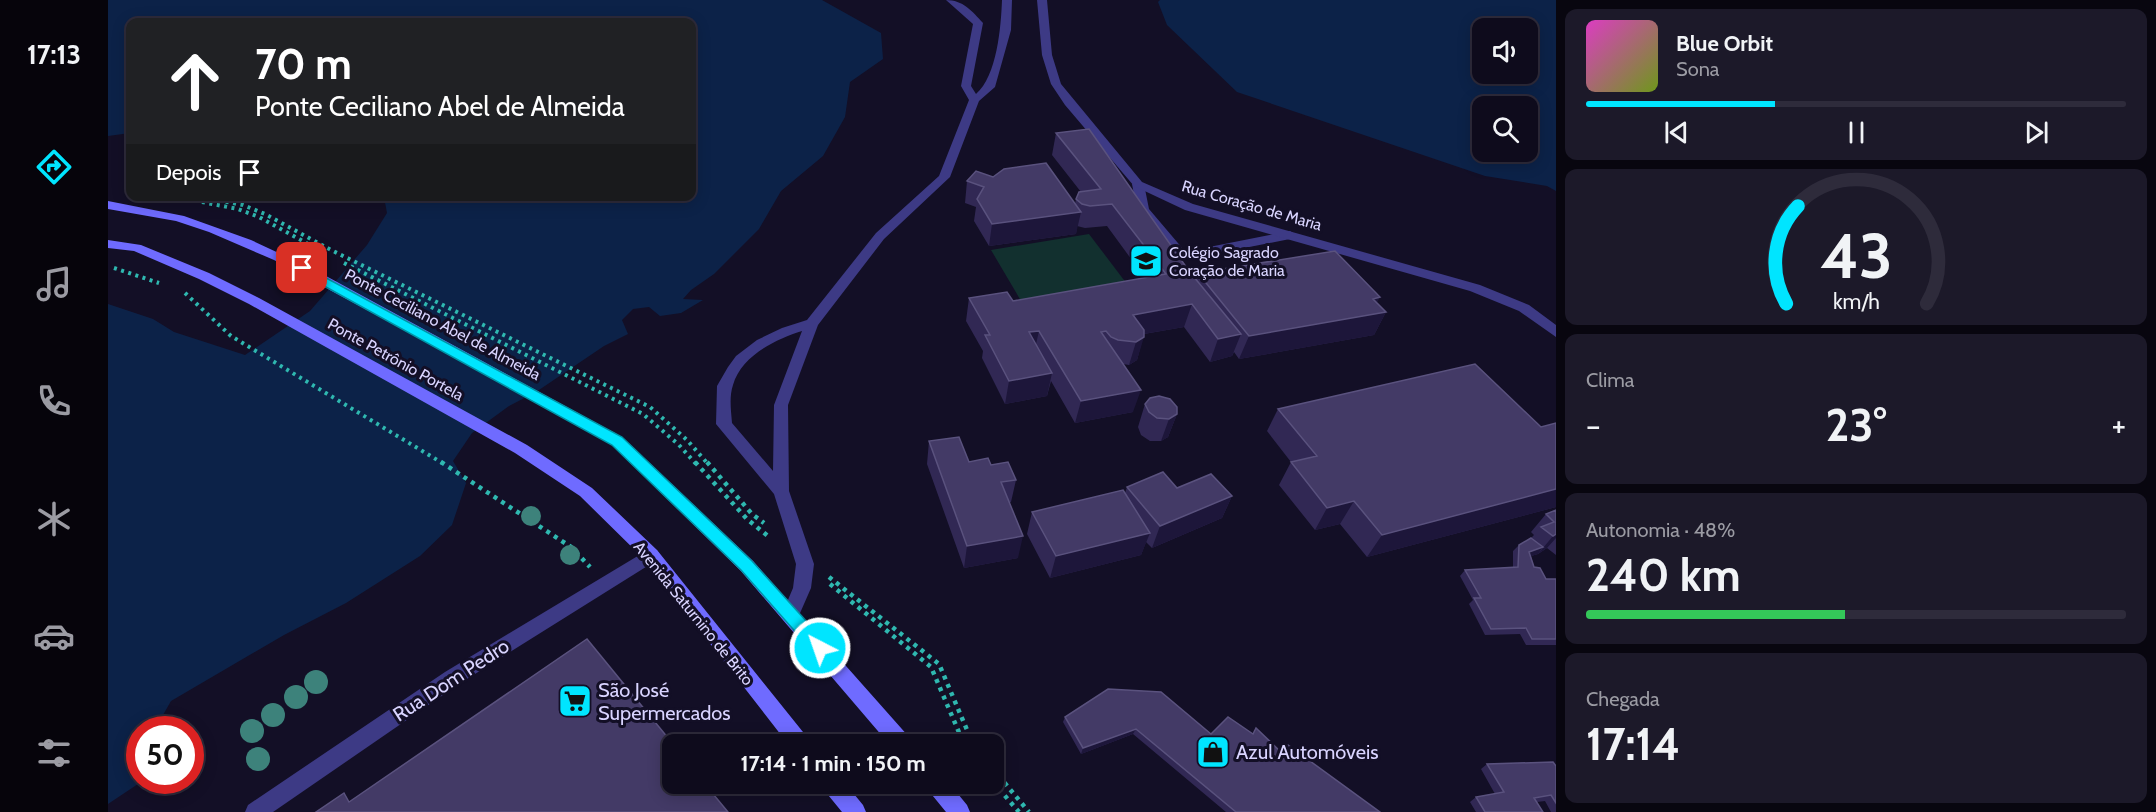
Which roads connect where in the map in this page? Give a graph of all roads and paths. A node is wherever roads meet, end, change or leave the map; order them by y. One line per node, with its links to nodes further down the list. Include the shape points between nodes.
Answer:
1 (951, 0): 4 (street, via 978,23 966,86)
2 (1007, 0): 4 (street, via 1006,30 990,87)
3 (1042, 0): 5 (street, Rua Coração de Maria, via 1047,55 1056,84)
4 (974, 100): 14 (street, via 944,177 880,236)
5 (1138, 184): 9 (street, Rua Coração de Maria, via 1189,207); 9 (street, via 1143,210 1179,252 1191,254)
6 (205, 201): 16 (path, via 259,217)
7 (212, 201): 19 (path, via 243,205 265,214 650,407 687,440)
8 (108, 205): 23 (main road, Ponte Ceciliano Abel de Almeida, via 142,208 196,222 256,244 617,441 747,566)
9 (1290, 235): 15 (street, Rua Coração de Maria, via 1475,288 1524,308)
10 (108, 243): 17 (main road, Ponte Petrônio Portela, via 137,248 204,276)
11 (108, 266): 12 (path)
12 (160, 284)
13 (181, 290): 22 (path, via 231,336 468,479 571,547)
14 (812, 324): 18 (street, via 782,405); 18 (street, via 792,327 747,352 726,383 724,424)
15 (1554, 330)
16 (593, 389)
17 (521, 449): 20 (main road, Avenida Saturnino de Brito, via 586,492)
18 (781, 491): 23 (street, via 805,564 802,588)
19 (769, 528)
20 (651, 555): 22 (street, Rua Dom Pedro); 24 (main road, Avenida Saturnino de Brito)
21 (827, 575): 26 (path, via 939,664)
22 (606, 583): 31 (street, Rua Dom Pedro, via 452,678)
23 (791, 614): 25 (main road)
24 (792, 734)
25 (893, 734)
26 (970, 734)
27 (1004, 782): 35 (path)
28 (840, 794): 32 (main road)
29 (944, 794): 33 (main road)
30 (1003, 794): 34 (path)
31 (255, 812)
32 (856, 812)
33 (960, 812)
34 (1019, 812)
35 (1029, 812)

